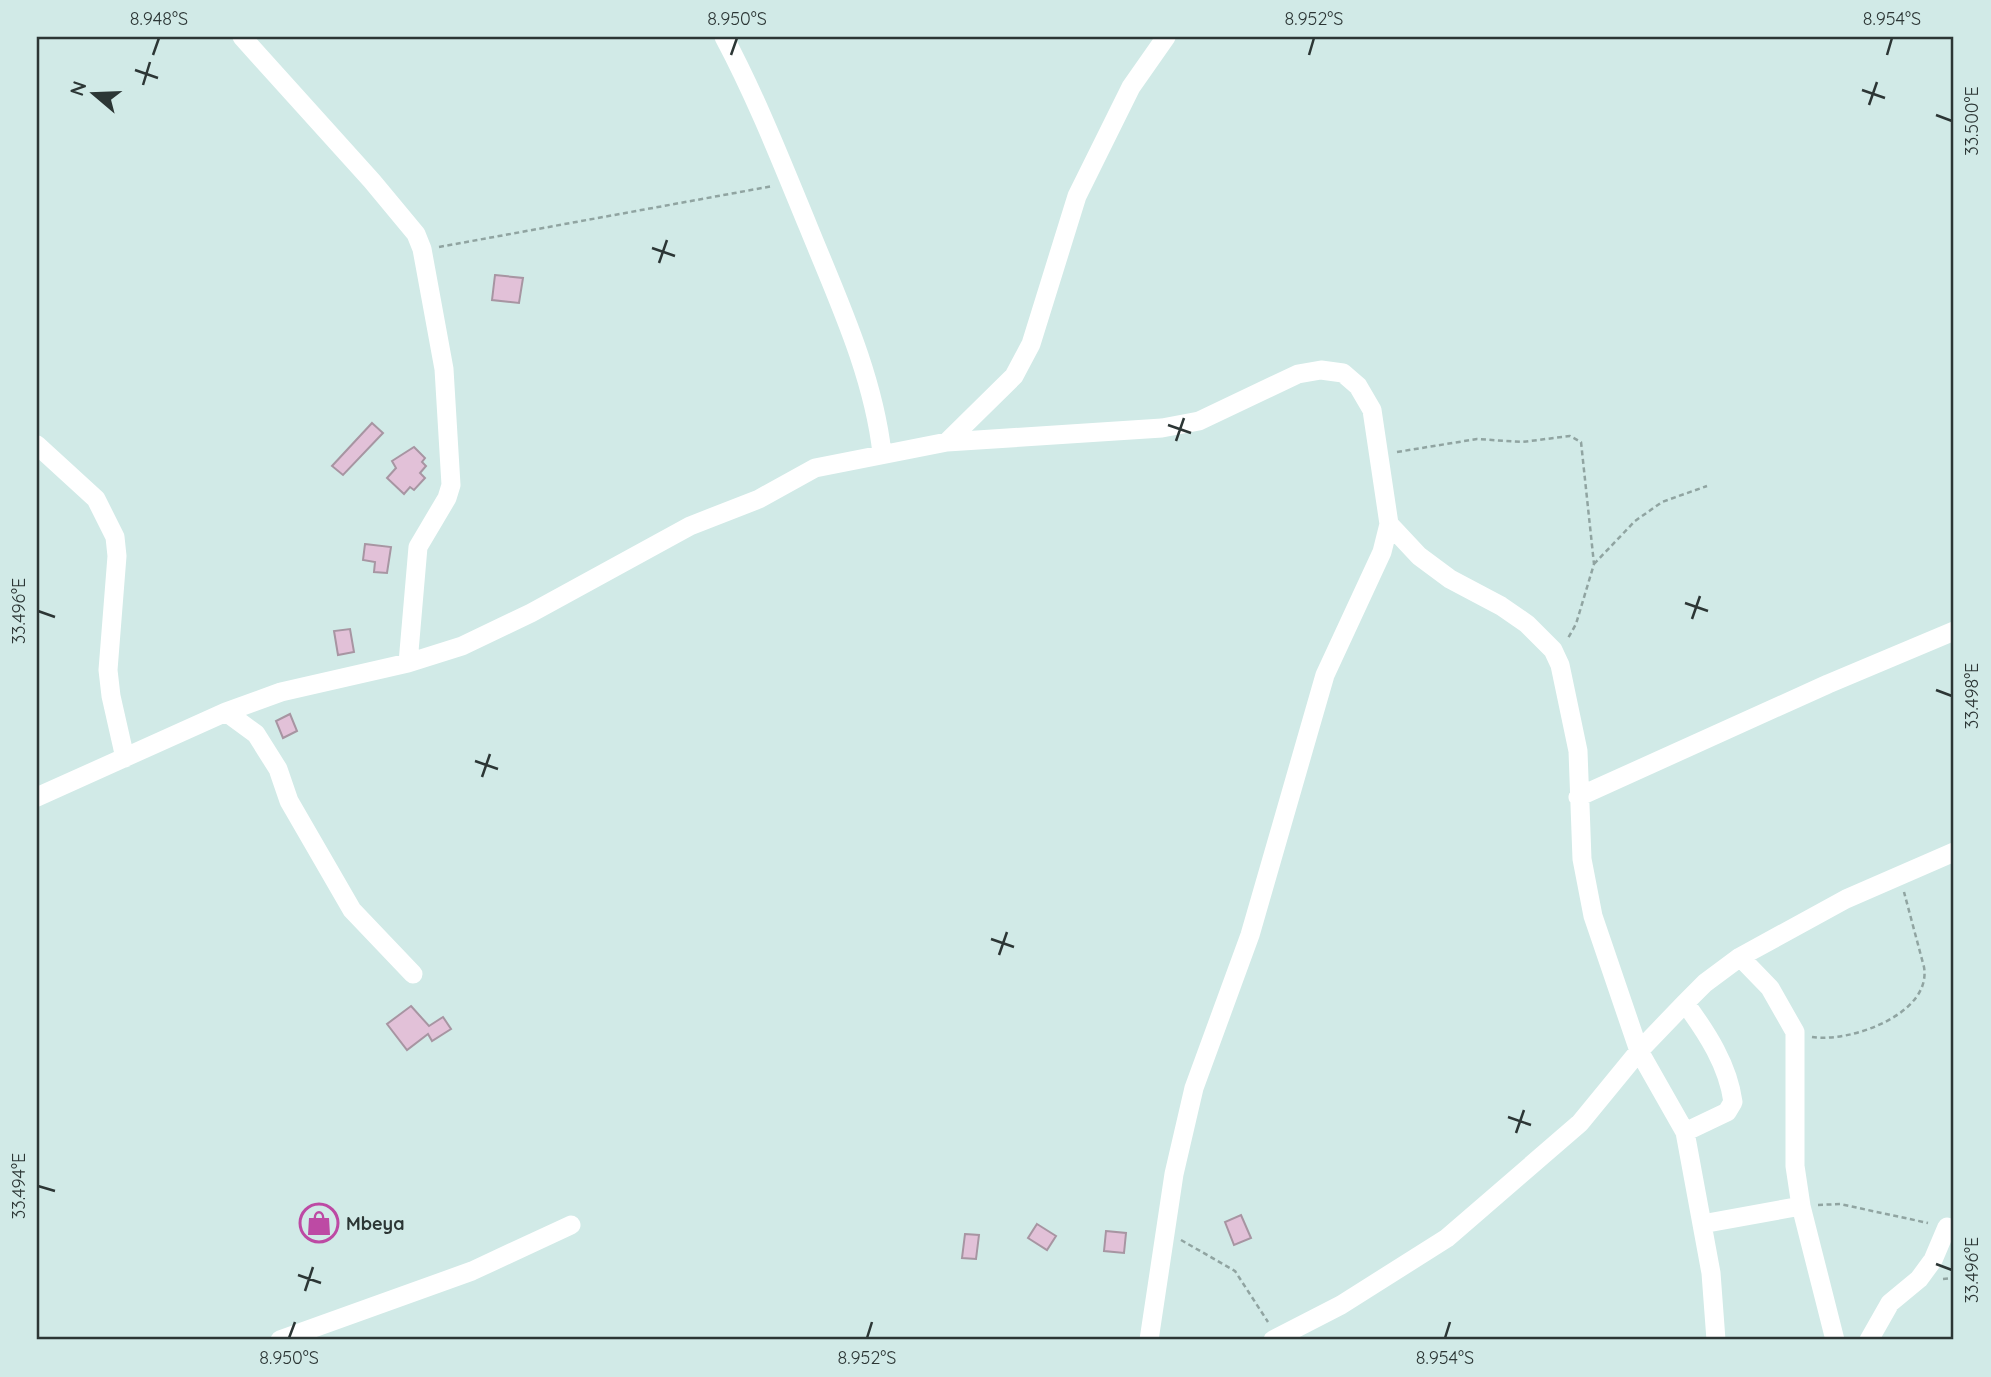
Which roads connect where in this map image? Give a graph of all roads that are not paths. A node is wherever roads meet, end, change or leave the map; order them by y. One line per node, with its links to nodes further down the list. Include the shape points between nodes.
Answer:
1 (242, 37): 9 (street, via 372,181 416,234 422,250 444,369 451,485 418,547)
2 (723, 37): 6 (street, via 790,183 865,370 877,411)
3 (1166, 37): 4 (street, via 1131,87 1077,196 1031,344 1014,376)
4 (947, 442): 6 (street); 7 (street, via 1162,428 1199,421 1298,374 1343,373 1358,386 1372,410)
5 (37, 445): 11 (street, via 96,499 115,537 108,670)
6 (882, 453): 9 (street, via 815,468 759,499 690,526 462,646)
7 (1390, 524): 13 (street, via 1419,556 1527,624 1553,650 1578,751); 26 (street, via 1382,552 1325,675 1250,935 1194,1088 1180,1138)
8 (1954, 631): 13 (street)
9 (408, 663): 10 (street, via 281,692)
10 (226, 712): 11 (street); 16 (street, via 256,734 278,769 289,802 352,910)
11 (125, 758): 12 (street)
12 (37, 797)
13 (1578, 797): 18 (street, via 1592,916)
14 (1954, 852): 15 (street, via 1846,899)
15 (1740, 957): 17 (street); 20 (street, via 1770,988 1795,1032 1795,1166)
16 (413, 974)
17 (1685, 1003): 18 (street); 19 (street, via 1713,1042 1733,1102 1727,1112)
18 (1639, 1051): 19 (street); 24 (street, via 1580,1123 1447,1238 1341,1305)
19 (1685, 1132): 21 (street)
20 (1801, 1206): 21 (street); 28 (street)
21 (1702, 1224): 27 (street)
22 (571, 1225): 25 (street, via 472,1271)
23 (1947, 1227): 29 (street, via 1933,1260 1919,1279 1890,1303)
24 (1275, 1338)
25 (280, 1340)
26 (1149, 1340)
27 (1716, 1340)
28 (1835, 1340)
29 (1869, 1340)

